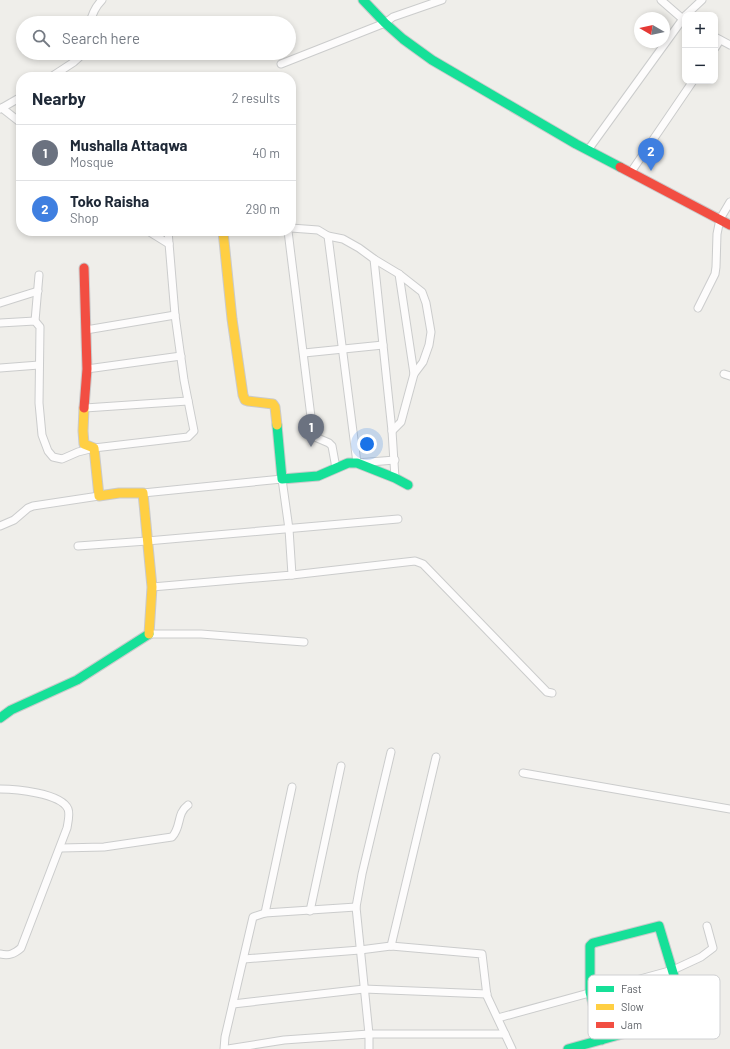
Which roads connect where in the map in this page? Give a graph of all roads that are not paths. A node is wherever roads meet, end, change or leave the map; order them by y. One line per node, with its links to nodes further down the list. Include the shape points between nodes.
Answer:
1 (102, 0): 7 (street)
2 (363, 0): 10 (street)
3 (442, 0): 10 (street, via 393,17)
4 (661, 0): 8 (street)
5 (702, 0): 6 (street)
6 (690, 12)
7 (92, 16)
8 (682, 16)
9 (682, 21): 22 (street)
10 (385, 23): 13 (street); 22 (street, via 432,60)
11 (718, 39): 12 (street)
12 (730, 45)
13 (296, 58)
14 (76, 60): 17 (street)
15 (291, 60): 16 (street)
16 (281, 64)
17 (59, 72)
18 (691, 84): 23 (street)
19 (16, 100): 20 (street)
20 (1, 109): 21 (street)
21 (16, 120)
22 (588, 150): 23 (street)
23 (631, 172): 25 (street)
24 (730, 202): 25 (street)
25 (720, 219): 26 (street); 40 (street, via 715,274)
26 (730, 225)
27 (296, 228): 32 (street, via 318,230)
28 (156, 236): 33 (street)
29 (168, 236): 33 (street)
30 (224, 236): 61 (street, via 243,395 248,401 273,404 275,407)
31 (289, 236): 47 (street)
32 (328, 236): 34 (street, via 343,239); 46 (street)
33 (169, 244): 41 (street)
34 (374, 260): 36 (street); 45 (street)
35 (84, 268): 44 (street)
36 (399, 274): 52 (street); 52 (street, via 422,292 431,332 423,362)
37 (39, 275): 38 (street)
38 (38, 291): 39 (street); 42 (street)
39 (0, 303)
40 (698, 308)
41 (175, 315): 44 (street); 48 (street)
42 (35, 321): 43 (street); 49 (street, via 40,327)
43 (0, 323)
44 (86, 330): 51 (street)
45 (383, 345): 46 (street); 55 (street)
46 (343, 349): 47 (street); 58 (street)
47 (304, 353): 59 (street, via 313,433 315,437 332,446)
48 (181, 356): 51 (street); 53 (street)
49 (39, 365): 50 (street); 56 (street, via 42,435 48,451 53,457 62,459)
50 (0, 368)
51 (87, 369): 54 (street)
52 (414, 374): 55 (street, via 401,422)
53 (188, 401): 54 (street); 56 (street, via 194,431 188,437)
54 (85, 408): 56 (street, via 84,444)
55 (392, 431): 57 (street)
56 (94, 448): 64 (street)
57 (394, 460): 58 (street); 60 (street)
58 (357, 462): 59 (street); 60 (street)
59 (336, 468): 61 (street, via 318,476)
60 (395, 478): 62 (street)
61 (282, 479): 63 (street); 67 (street)
62 (408, 485)
63 (143, 493): 64 (street); 68 (street)
64 (99, 496): 66 (street, via 33,506 14,520)
65 (398, 519): 67 (street)
66 (0, 526)
67 (289, 529): 68 (street); 70 (street)
68 (147, 541): 69 (street); 71 (street)
69 (78, 546)
70 (292, 575): 71 (street); 74 (street, via 415,561 424,564 547,692)
71 (152, 587): 72 (street)
72 (149, 634): 73 (street, via 201,634); 75 (street, via 77,680 11,710)
73 (304, 642)
74 (552, 693)
75 (0, 718)
76 (390, 752): 85 (street)
77 (436, 757): 89 (street)
78 (341, 766): 86 (street)
79 (523, 773): 83 (street)
80 (292, 787): 87 (street)
81 (0, 789): 84 (street, via 26,791 64,804 68,810 68,823)
82 (188, 805): 84 (street, via 180,815 179,825 172,837 104,848)
83 (730, 809)
84 (61, 848): 91 (street, via 21,948 12,955)
85 (356, 907): 86 (street); 90 (street)
86 (310, 910): 87 (street)
87 (265, 913): 92 (street, via 253,916)
88 (707, 926): 93 (street, via 713,948 701,957)
89 (391, 946): 90 (street); 99 (street, via 482,954)
90 (360, 950): 92 (street); 97 (street)
91 (0, 954)
92 (244, 959): 100 (street)
93 (673, 970): 94 (street, via 659,926 590,946); 95 (street); 96 (street)
94 (590, 975)
95 (654, 975)
96 (674, 975)
97 (364, 990): 99 (street); 100 (street); 102 (street)
98 (588, 993): 101 (street)
99 (487, 994): 101 (street)
100 (233, 1004): 106 (street)
101 (498, 1018): 103 (street)
102 (369, 1034): 103 (street); 107 (street, via 284,1040); 108 (street)
103 (505, 1034): 109 (street)
104 (606, 1039): 105 (street)
105 (602, 1040): 110 (street)
106 (224, 1049)
107 (228, 1049)
108 (369, 1049)
109 (512, 1049)
110 (568, 1049)

